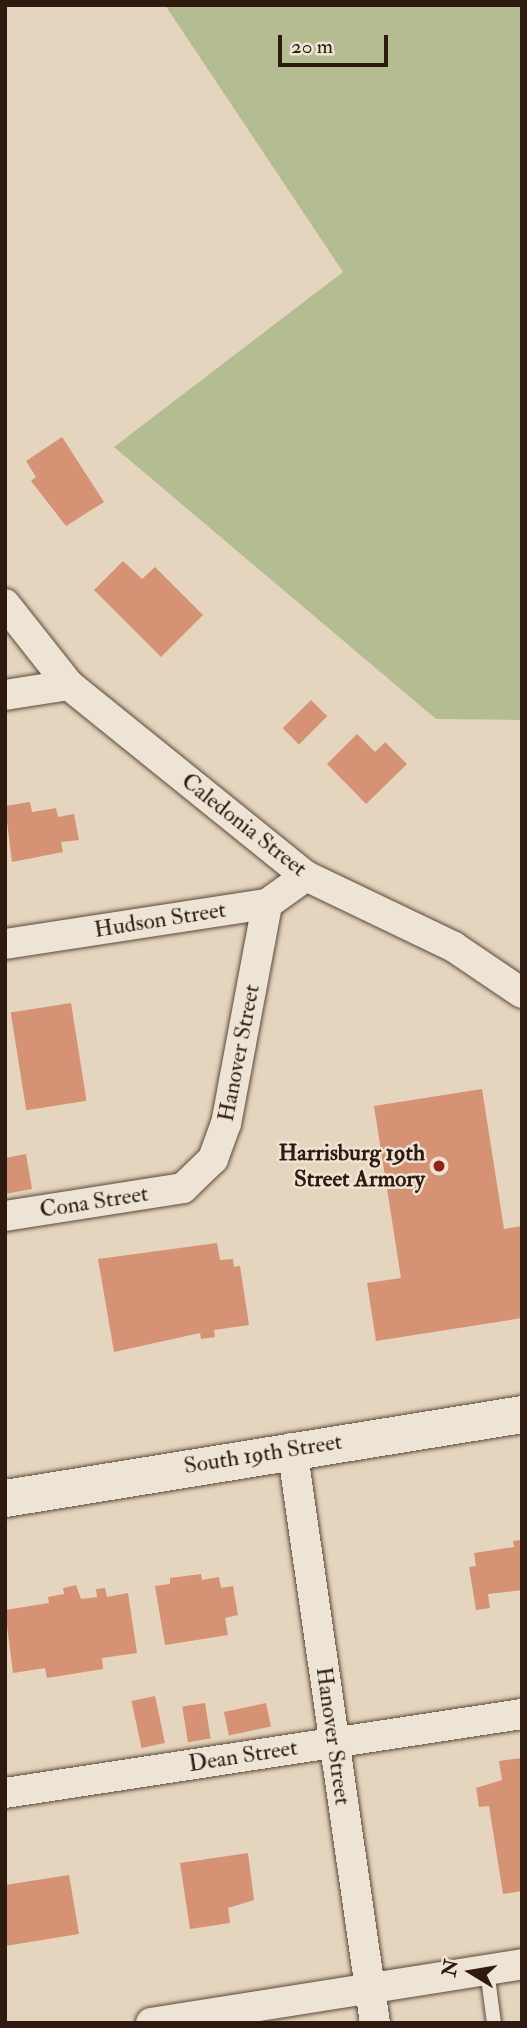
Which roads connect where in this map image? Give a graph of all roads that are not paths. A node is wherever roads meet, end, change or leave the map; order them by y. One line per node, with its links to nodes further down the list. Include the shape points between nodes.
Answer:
1 (5, 604): 2 (street, Caledonia Street)
2 (69, 685): 3 (street); 4 (street, Caledonia Street)
3 (5, 695)
4 (306, 876): 5 (street, Hudson Street); 7 (street, Caledonia Street, via 454,947)
5 (267, 904): 6 (street, Hudson Street); 8 (street, Hanover Street, via 226,1124 213,1159)
6 (5, 944)
7 (522, 993)
8 (183, 1188): 9 (street, Cona Street)
9 (5, 1216)
10 (522, 1414): 11 (street, South 19th Street)
11 (292, 1448): 12 (street, South 19th Street); 14 (street, Hanover Street)
12 (5, 1497)
13 (522, 1714): 14 (street, Dean Street)
14 (334, 1741): 15 (street, Dean Street); 18 (street, Hanover Street)
15 (5, 1793)
16 (522, 1964): 17 (street)
17 (487, 1970): 18 (street); 21 (lane)
18 (370, 1988): 19 (street); 20 (street, Hanover Street)
19 (151, 2023)
20 (375, 2023)
21 (495, 2023)

